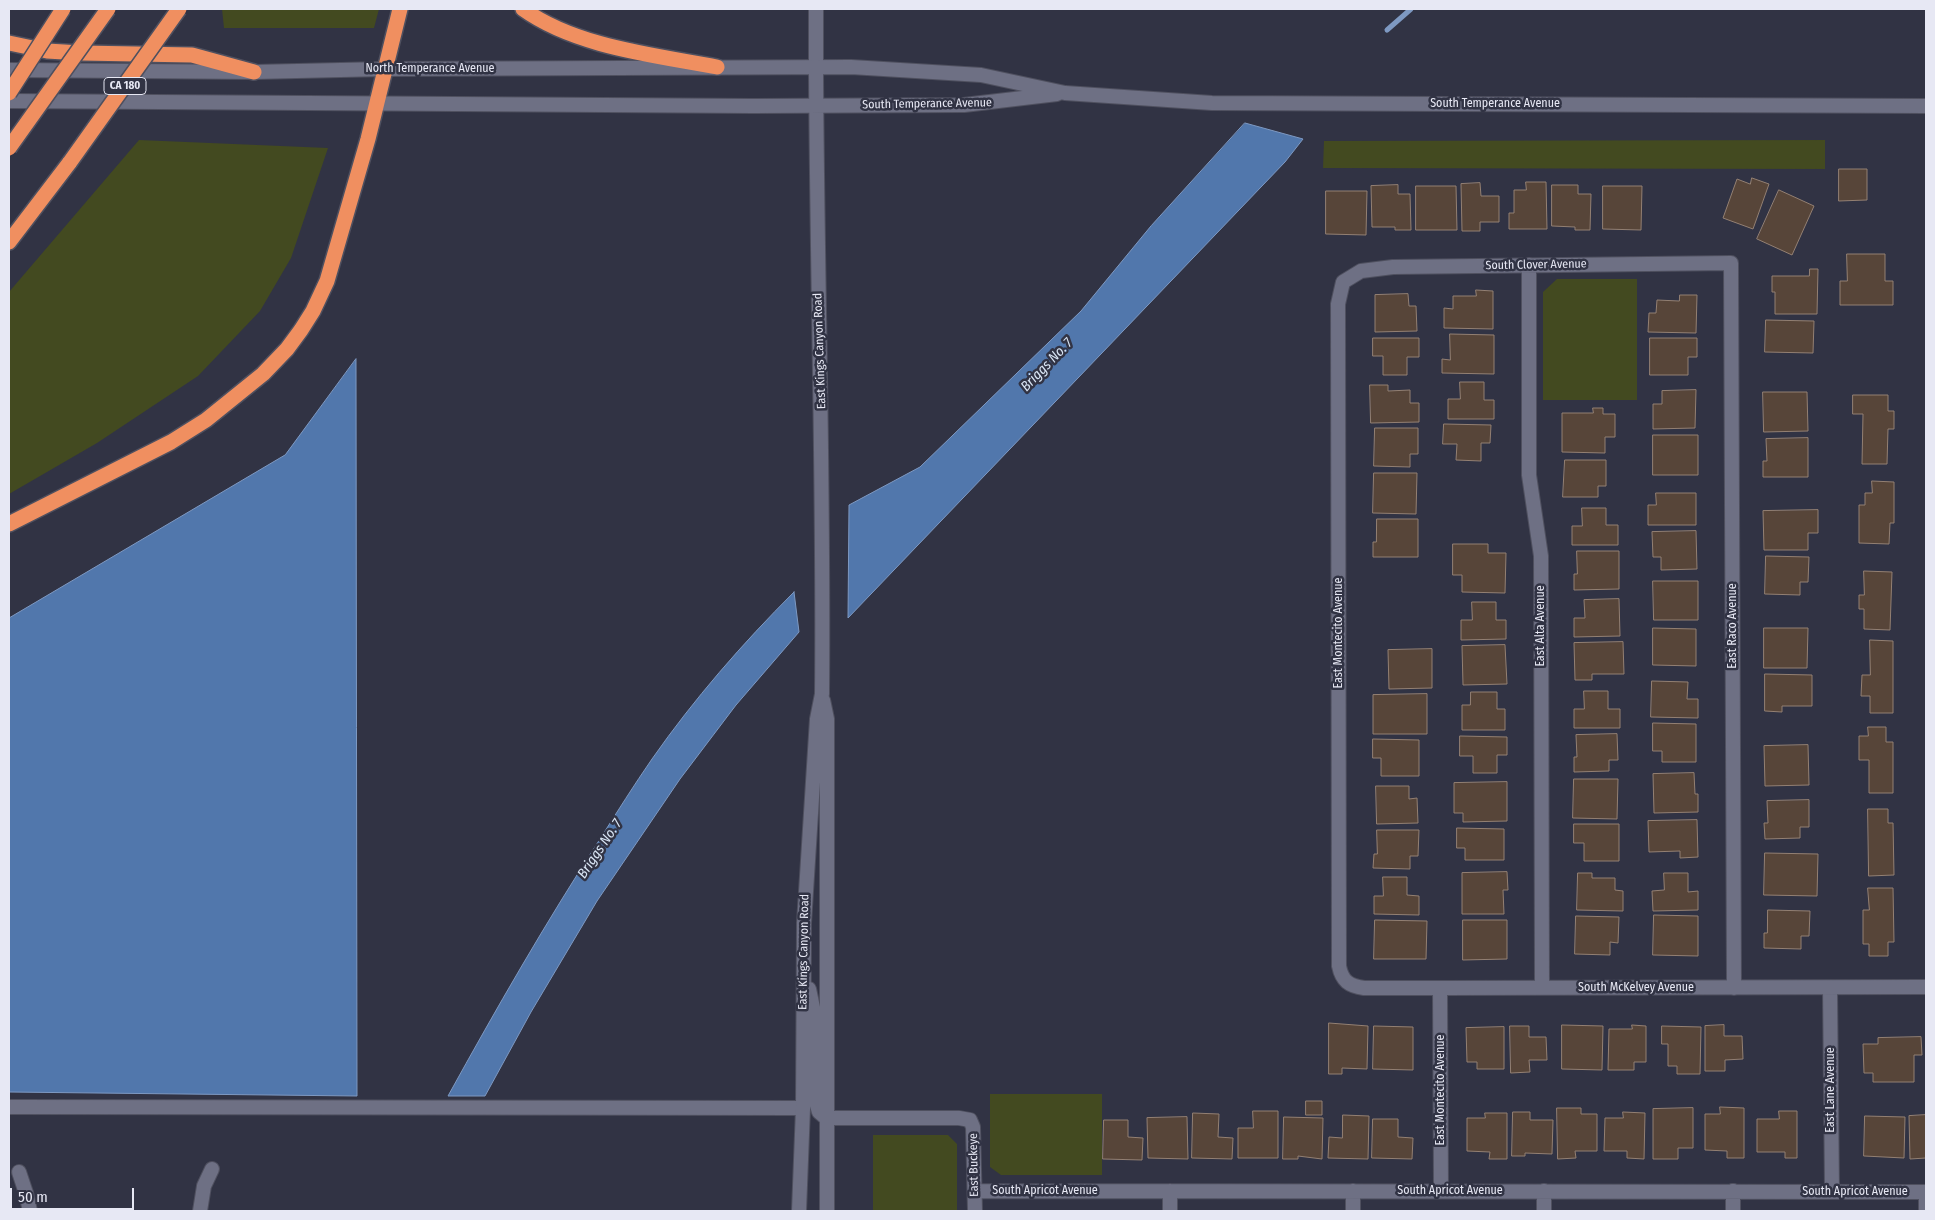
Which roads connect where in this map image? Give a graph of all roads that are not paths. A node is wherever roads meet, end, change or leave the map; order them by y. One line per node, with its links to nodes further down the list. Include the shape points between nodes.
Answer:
1 (63, 9): 15 (highway, bridge)
2 (108, 9): 20 (highway, bridge)
3 (179, 9): 21 (highway, CA 180, bridge)
4 (400, 9): 11 (highway)
5 (523, 9): 8 (highway, via 541,21 586,38)
6 (816, 9): 9 (street, East Kings Canyon Road)
7 (9, 43): 13 (highway, via 81,54 192,55)
8 (717, 67): 9 (street, North Temperance Avenue); 11 (street, North Temperance Avenue)
9 (816, 67): 10 (street, North Temperance Avenue); 18 (street, East Kings Canyon Road)
10 (851, 67): 14 (street, South Temperance Avenue, via 981,75)
11 (384, 69): 13 (street, North Temperance Avenue); 17 (highway)
12 (9, 70): 13 (street, North Temperance Avenue)
13 (254, 72)
14 (1064, 93): 18 (street, South Temperance Avenue, via 964,105); 19 (street, South Temperance Avenue, via 1212,103)
15 (9, 94)
16 (9, 102): 17 (street)
17 (376, 103): 18 (street); 25 (highway, via 327,280 313,311 287,349 263,374 206,420 171,442)
18 (816, 106): 26 (street, East Kings Canyon Road)
19 (1926, 106)
20 (9, 148)
21 (9, 242)
22 (1732, 263): 23 (street, South Clover Avenue); 32 (street, East Raco Avenue)
23 (1530, 265): 24 (street, South Clover Avenue, via 1393,267 1362,271); 31 (street, East Alta Avenue, via 1530,476 1541,556)
24 (1343, 282): 28 (street, East Montecito Avenue, via 1338,304 1339,966)
25 (9, 524)
26 (822, 694): 27 (street, East Kings Canyon Road, via 817,719); 36 (street, East Kings Canyon Road, via 827,719)
27 (803, 959): 35 (street, East Kings Canyon Road); 36 (street, via 815,1017 816,1102 819,1112)
28 (1347, 983): 30 (street, South McKelvey Avenue, via 1364,988)
29 (1926, 987): 33 (street, South McKelvey Avenue)
30 (1440, 988): 31 (street, South McKelvey Avenue); 41 (street, East Montecito Avenue)
31 (1542, 988): 32 (street, South McKelvey Avenue)
32 (1734, 988): 33 (street, South McKelvey Avenue)
33 (1830, 988): 45 (street, East Lane Avenue)
34 (9, 1107): 35 (street)
35 (803, 1108): 49 (street, East Kings Canyon Road)
36 (826, 1118): 43 (street, East Buckeye, via 970,1120 973,1127); 50 (street, East Kings Canyon Road)
37 (212, 1169): 48 (street, via 204,1186)
38 (19, 1172): 47 (street)
39 (1170, 1191): 40 (street, South Apricot Avenue); 43 (street, South Apricot Avenue); 52 (street)
40 (1353, 1191): 41 (street, South Apricot Avenue); 53 (street)
41 (1441, 1191): 42 (street, South Apricot Avenue)
42 (1544, 1191): 44 (street, South Apricot Avenue); 54 (street)
43 (974, 1192): 51 (street, East Buckeye)
44 (1733, 1192): 45 (street, South Apricot Avenue); 55 (street)
45 (1832, 1192): 46 (street, South Apricot Avenue)
46 (1926, 1192): 56 (street)
47 (30, 1211)
48 (200, 1211)
49 (799, 1211)
50 (827, 1211)
51 (974, 1211)
52 (1170, 1211)
53 (1353, 1211)
54 (1544, 1211)
55 (1733, 1211)
56 (1926, 1211)

